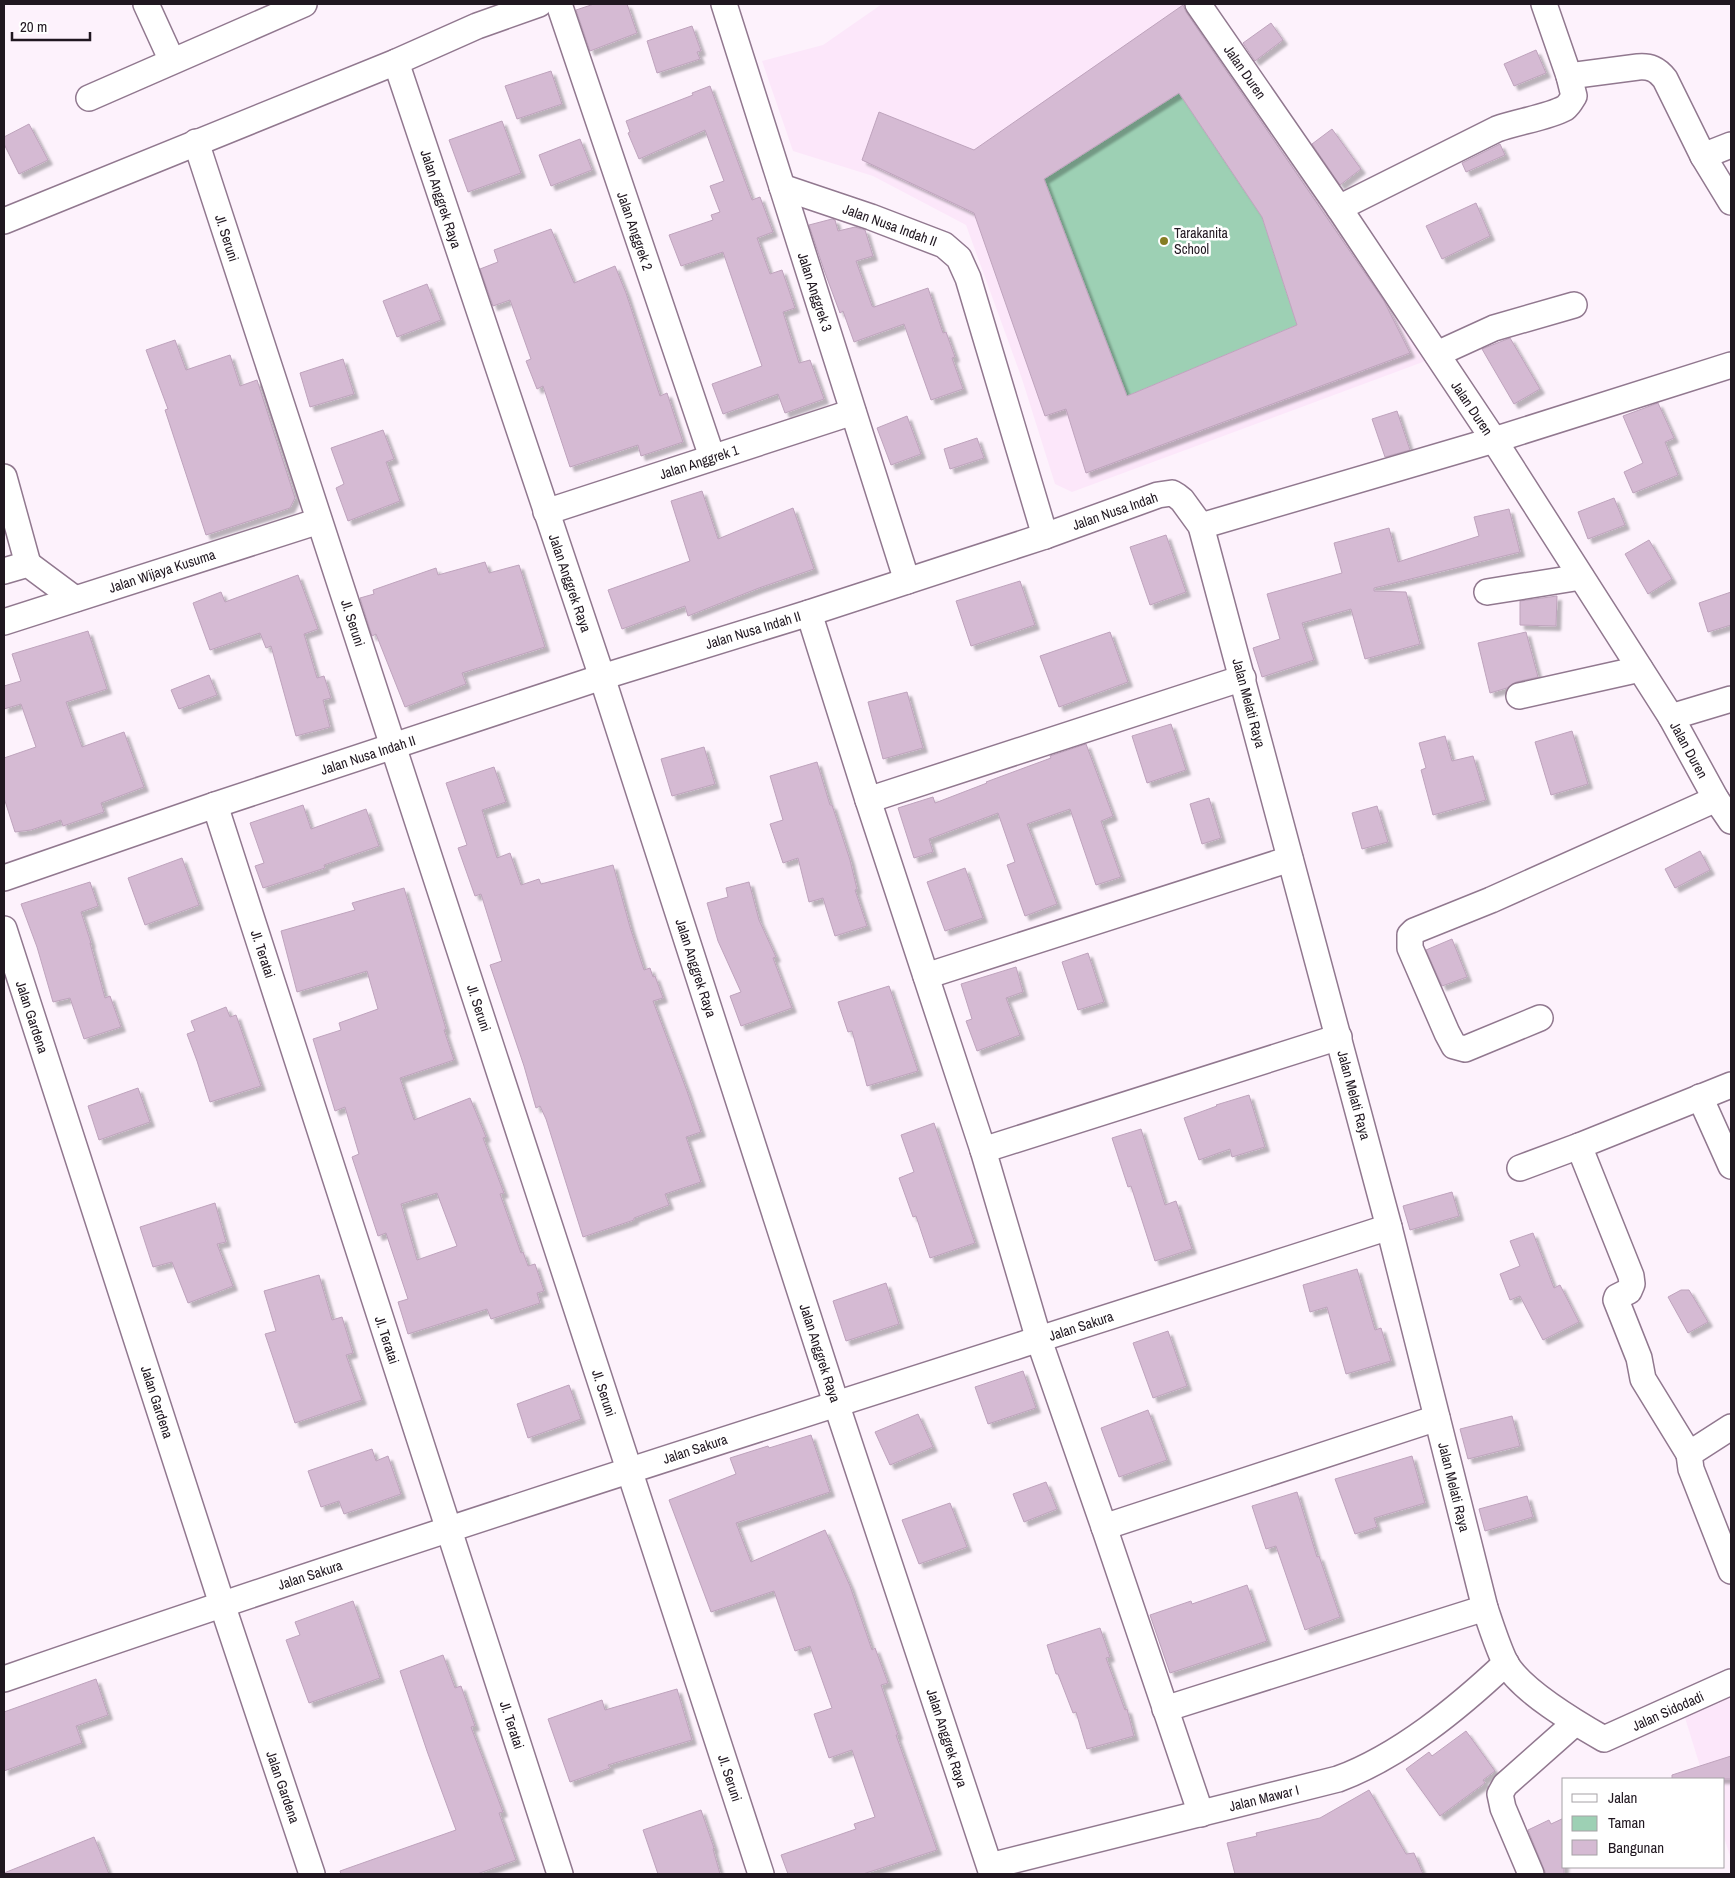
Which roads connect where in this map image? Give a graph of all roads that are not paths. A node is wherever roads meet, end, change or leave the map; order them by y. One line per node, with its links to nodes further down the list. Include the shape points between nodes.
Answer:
1 (146, 4): 8 (street)
2 (304, 4): 8 (street)
3 (539, 4): 9 (street, via 477,26)
4 (559, 4): 24 (street, Jalan Anggrek 2)
5 (724, 4): 15 (street, Jalan Anggrek 3)
6 (1198, 4): 17 (street, Jalan Duren)
7 (1544, 4): 10 (street)
8 (172, 61): 11 (street)
9 (396, 62): 12 (street); 26 (street, Jalan Anggrek Raya)
10 (1570, 76): 14 (street, via 1646,66 1657,70 1665,79); 17 (street, via 1574,96 1564,108 1497,129)
11 (89, 98)
12 (196, 142): 18 (street); 27 (street, Jl. Seruni)
13 (1731, 145): 14 (street)
14 (1703, 156): 16 (street)
15 (782, 187): 22 (street, Jalan Anggrek 3); 29 (street, Jalan Nusa Indah II, via 944,245 959,258 968,278)
16 (1731, 202)
17 (1339, 208): 20 (street, Jalan Duren)
18 (4, 221)
19 (1574, 305): 20 (street, via 1494,328)
20 (1437, 354): 23 (street, Jalan Duren)
21 (1731, 365): 23 (street)
22 (853, 412): 24 (street, Jalan Anggrek 1); 33 (street, Jalan Anggrek 3)
23 (1494, 440): 28 (street); 32 (street, Jalan Duren)
24 (712, 458): 26 (street, Jalan Anggrek 1)
25 (4, 477): 30 (street)
26 (546, 512): 39 (street, Jalan Anggrek Raya)
27 (319, 521): 35 (street, Jalan Wijaya Kusuma); 44 (street, Jl. Seruni)
28 (1201, 526): 29 (street, Jalan Nusa Indah, via 1182,500 1172,493 1158,495); 40 (street, Jalan Melati Raya)
29 (1045, 536): 33 (street, Jalan Nusa Indah II)
30 (28, 564): 31 (street); 35 (street)
31 (4, 570)
32 (1581, 576): 34 (street); 38 (street, Jalan Duren)
33 (907, 581): 36 (street, Jalan Nusa Indah II)
34 (1486, 592)
35 (75, 599): 37 (street, Jalan Wijaya Kusuma)
36 (808, 613): 39 (street, Jalan Nusa Indah II); 46 (street)
37 (4, 622)
38 (1640, 669): 41 (street); 43 (street, Jalan Duren)
39 (602, 678): 44 (street, Jalan Nusa Indah II); 63 (street, Jalan Anggrek Raya)
40 (1243, 678): 46 (street); 49 (street, Jalan Melati Raya)
41 (1519, 696)
42 (1731, 699): 43 (street)
43 (1671, 717): 45 (street, Jalan Duren)
44 (393, 746): 47 (street, Jalan Nusa Indah II); 67 (street, Jl. Seruni)
45 (1716, 799): 48 (street, Jalan Duren); 53 (street, via 1410,935 1410,948 1454,1046 1465,1049)
46 (868, 800): 52 (street)
47 (215, 805): 50 (street, Jalan Nusa Indah II); 69 (street, Jl. Teratai)
48 (1731, 821)
49 (1290, 859): 52 (street); 54 (street, Jalan Melati Raya)
50 (4, 878)
51 (4, 929): 71 (street, Jalan Gardena)
52 (926, 976): 58 (street)
53 (1540, 1018)
54 (1339, 1037): 58 (street); 61 (street, Jalan Melati Raya)
55 (1731, 1085): 56 (street)
56 (1700, 1097): 57 (street); 59 (street)
57 (1579, 1146): 60 (street); 66 (street, via 1631,1276 1629,1291 1616,1300 1639,1358 1643,1378)
58 (983, 1150): 62 (street)
59 (1731, 1166)
60 (1520, 1168)
61 (1389, 1227): 62 (street, Jalan Sakura); 64 (street, Jalan Melati Raya)
62 (1039, 1340): 63 (street, Jalan Sakura); 68 (street)
63 (836, 1403): 67 (street, Jalan Sakura); 79 (street, Jalan Anggrek Raya)
64 (1437, 1418): 68 (street); 72 (street, Jalan Melati Raya)
65 (1731, 1427): 66 (street)
66 (1689, 1454): 70 (street, via 1690,1469)
67 (630, 1470): 69 (street, Jalan Sakura); 82 (street, Jl. Seruni)
68 (1104, 1526): 76 (street)
69 (448, 1529): 71 (street, Jalan Sakura); 81 (street, Jl. Teratai)
70 (1731, 1571)
71 (222, 1604): 74 (street, Jalan Sakura); 80 (street, Jalan Gardena)
72 (1485, 1608): 73 (street, Jalan Melati Raya); 76 (street)
73 (1506, 1663): 77 (street, via 1531,1690); 78 (street, Jalan Mawar I, via 1419,1735 1359,1772)
74 (4, 1679)
75 (1731, 1682): 77 (street, Jalan Sidodadi, via 1604,1740)
76 (1165, 1709): 78 (street)
77 (1575, 1723): 83 (street, via 1505,1785 1500,1794)
78 (1201, 1814): 79 (street, Jalan Mawar I)
79 (991, 1870)
80 (312, 1874)
81 (560, 1874)
82 (762, 1874)
83 (1531, 1874)

